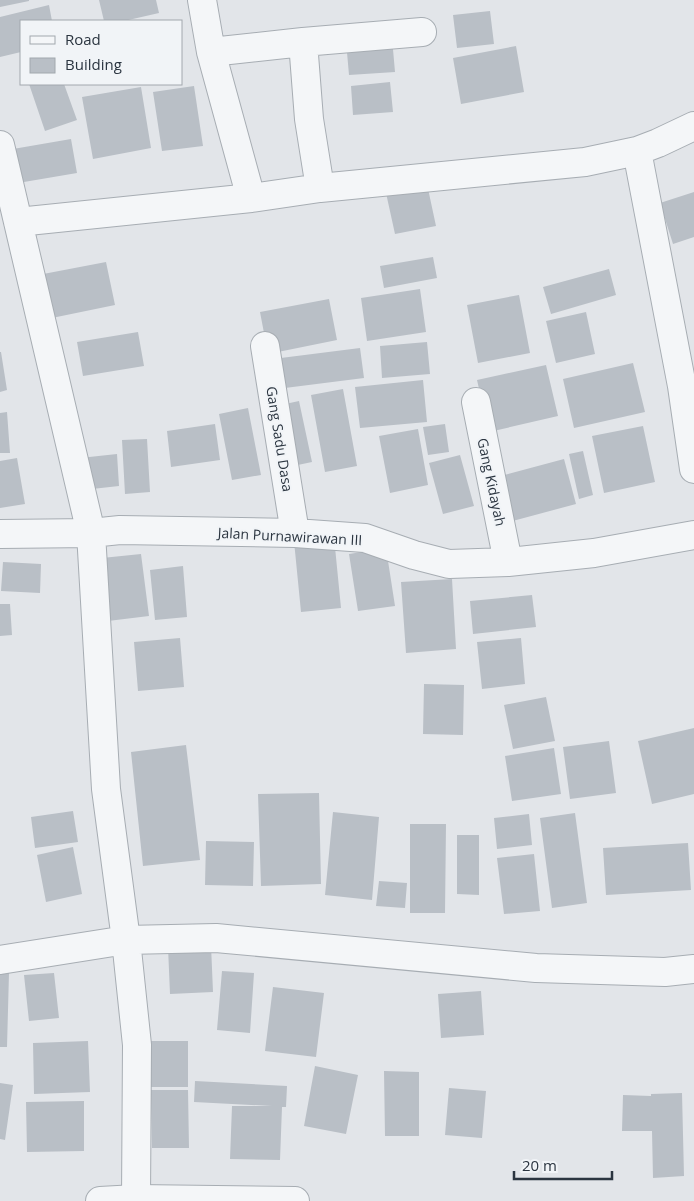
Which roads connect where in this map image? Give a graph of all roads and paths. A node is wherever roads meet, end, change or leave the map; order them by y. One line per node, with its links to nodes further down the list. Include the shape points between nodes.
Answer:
1 (202, 0): 4 (street)
2 (422, 32): 3 (street)
3 (303, 42): 4 (street); 8 (street, via 309,119)
4 (211, 52): 9 (street)
5 (694, 126): 7 (street)
6 (0, 145): 10 (street)
7 (637, 151): 8 (street, via 585,162); 13 (street, via 682,386)
8 (320, 188): 9 (street)
9 (251, 198): 10 (street)
10 (18, 222): 14 (street)
11 (265, 346): 15 (street, Gang Sadu Dasa)
12 (476, 402): 18 (street, Gang Kidayah)
13 (694, 469)
14 (90, 533): 15 (street, Jalan Purnawirawan III, via 120,530); 16 (street, Jalan Purnawirawan III); 19 (street, via 106,789)
15 (295, 533): 18 (street, Jalan Purnawirawan III, via 365,538 449,564)
16 (0, 534)
17 (694, 535): 18 (street, Jalan Purnawirawan III)
18 (508, 562)
19 (126, 940): 20 (street); 21 (street, via 216,938 536,968 665,972); 22 (street, via 137,1045)
20 (0, 960)
21 (694, 969)
22 (136, 1199): 23 (street); 24 (street)
23 (100, 1201)
24 (296, 1201)

